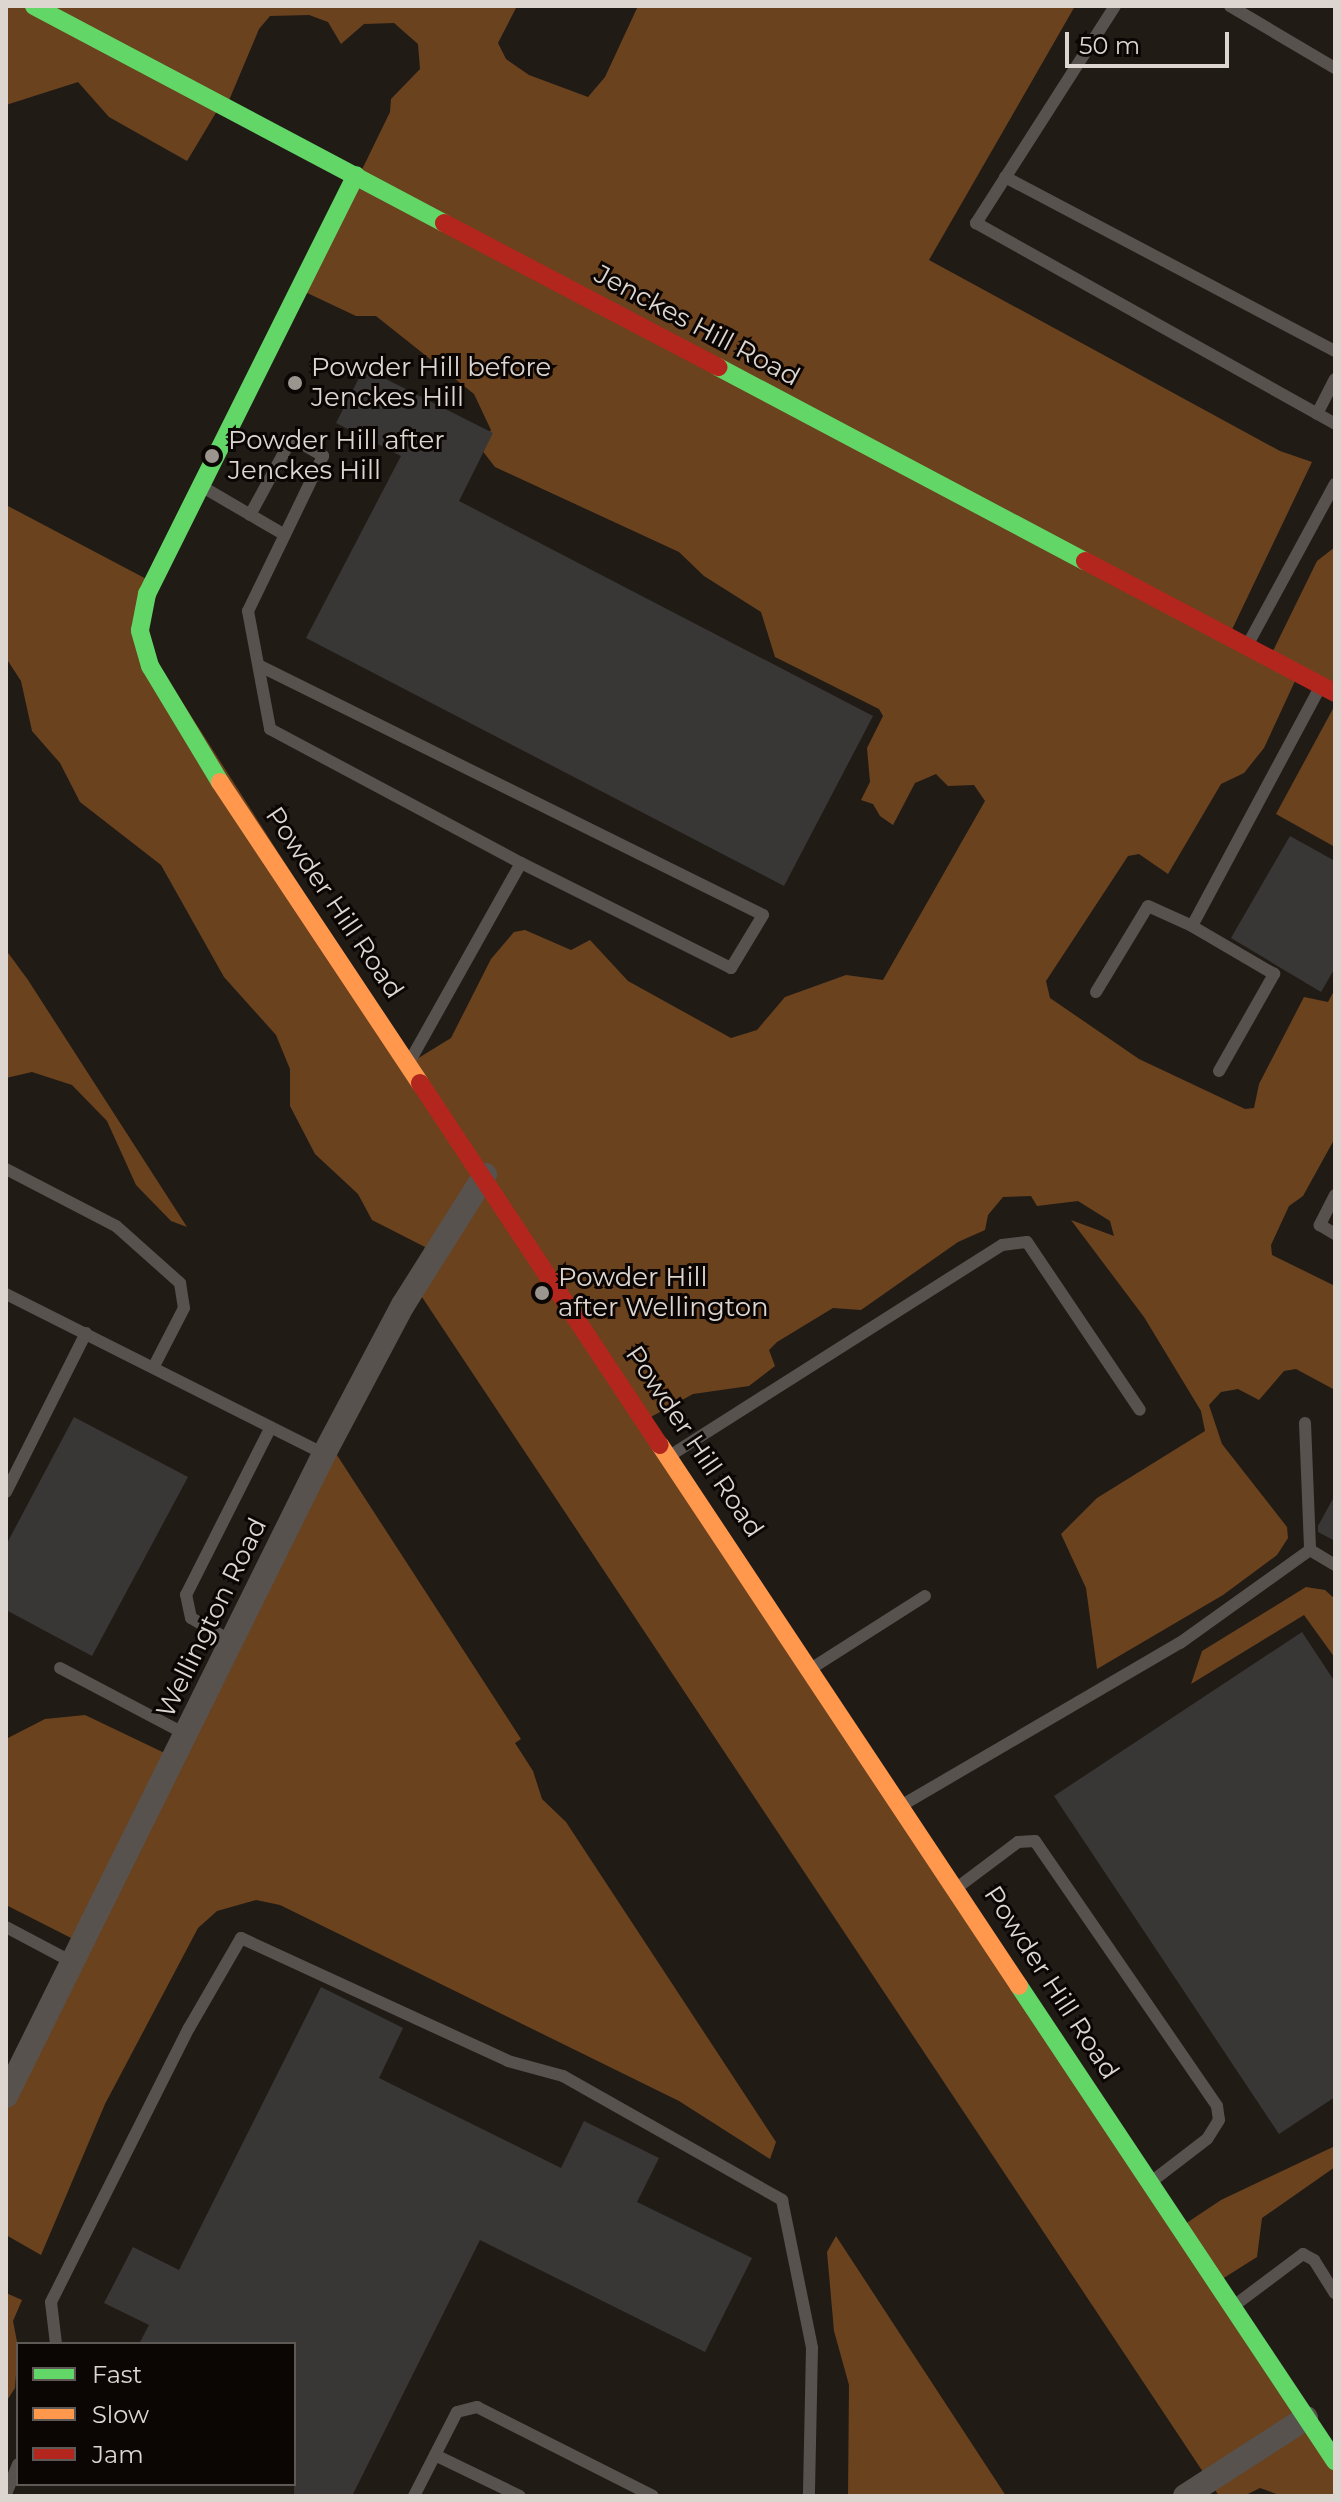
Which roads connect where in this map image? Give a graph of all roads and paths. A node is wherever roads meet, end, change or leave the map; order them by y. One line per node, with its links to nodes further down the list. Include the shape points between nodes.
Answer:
1 (34, 6): 5 (street, Jenckes Hill Road)
2 (1115, 6): 6 (lane)
3 (1230, 6): 4 (lane)
4 (1335, 68)
5 (356, 175): 12 (street, Powder Hill Road); 15 (street, Jenckes Hill Road)
6 (1005, 177): 7 (lane); 9 (lane, via 976,223)
7 (1335, 351)
8 (1335, 379): 9 (lane)
9 (1317, 414): 10 (lane)
10 (1335, 424)
11 (1335, 484): 15 (lane)
12 (201, 485): 13 (lane); 21 (street, Powder Hill Road, via 140,612 150,666 170,706)
13 (250, 515): 14 (lane); 14 (lane, via 292,438 323,456)
14 (285, 535): 16 (lane, via 248,611)
15 (1247, 647): 17 (street, Jenckes Hill Road)
16 (260, 666): 18 (lane, via 270,729); 18 (lane, via 763,915 731,968)
17 (1328, 690): 19 (lane)
18 (521, 863): 21 (lane)
19 (1192, 926): 20 (lane, via 1148,906); 22 (lane, via 1274,974)
20 (1096, 992)
21 (409, 1062): 24 (street, Powder Hill Road)
22 (1219, 1071)
23 (6, 1169): 29 (lane, via 116,1226 180,1283 184,1308)
24 (485, 1175): 33 (street, Wellington Road, via 403,1305); 34 (street, Powder Hill Road)
25 (1335, 1195): 26 (lane, via 1320,1225)
26 (1335, 1234)
27 (7, 1298): 28 (lane)
28 (86, 1333): 29 (lane); 35 (lane)
29 (154, 1366): 32 (lane)
30 (1140, 1410): 34 (lane, via 1027,1242 1002,1245)
31 (1305, 1423): 36 (lane)
32 (271, 1427): 33 (lane); 39 (lane, via 186,1595 191,1618)
33 (324, 1454): 39 (street, Wellington Road)
34 (671, 1455): 41 (street, Powder Hill Road)
35 (6, 1492)
36 (1310, 1550): 37 (lane); 43 (lane, via 1180,1643)
37 (1335, 1565)
38 (925, 1596): 41 (lane)
39 (231, 1641): 42 (street, Wellington Road)
40 (60, 1668): 42 (lane)
41 (812, 1668): 43 (street, Powder Hill Road)
42 (185, 1734): 46 (street, Wellington Road)
43 (903, 1804): 44 (street, Powder Hill Road)
44 (957, 1887): 48 (street, Powder Hill Road); 48 (lane, via 1018,1842 1035,1841 1217,2106 1219,2120 1207,2139)
45 (6, 1927): 46 (lane)
46 (72, 1962): 47 (street, Wellington Road)
47 (6, 2096)
48 (1151, 2182): 50 (street, Powder Hill Road)
49 (1335, 2293): 50 (lane, via 1314,2260 1303,2254)
50 (1233, 2307): 52 (street, Powder Hill Road)
51 (56, 2342): 60 (lane, via 51,2302 189,2028 241,1938 508,2061 563,2076 782,2200 812,2348)
52 (1306, 2418): 54 (street, Powder Hill Road); 61 (street)
53 (435, 2455): 57 (lane); 58 (lane); 59 (lane, via 457,2412 477,2407)
54 (1335, 2461)
55 (16, 2469): 56 (lane)
56 (6, 2494)
57 (414, 2496)
58 (520, 2496)
59 (653, 2496)
60 (809, 2496)
61 (1185, 2496)

